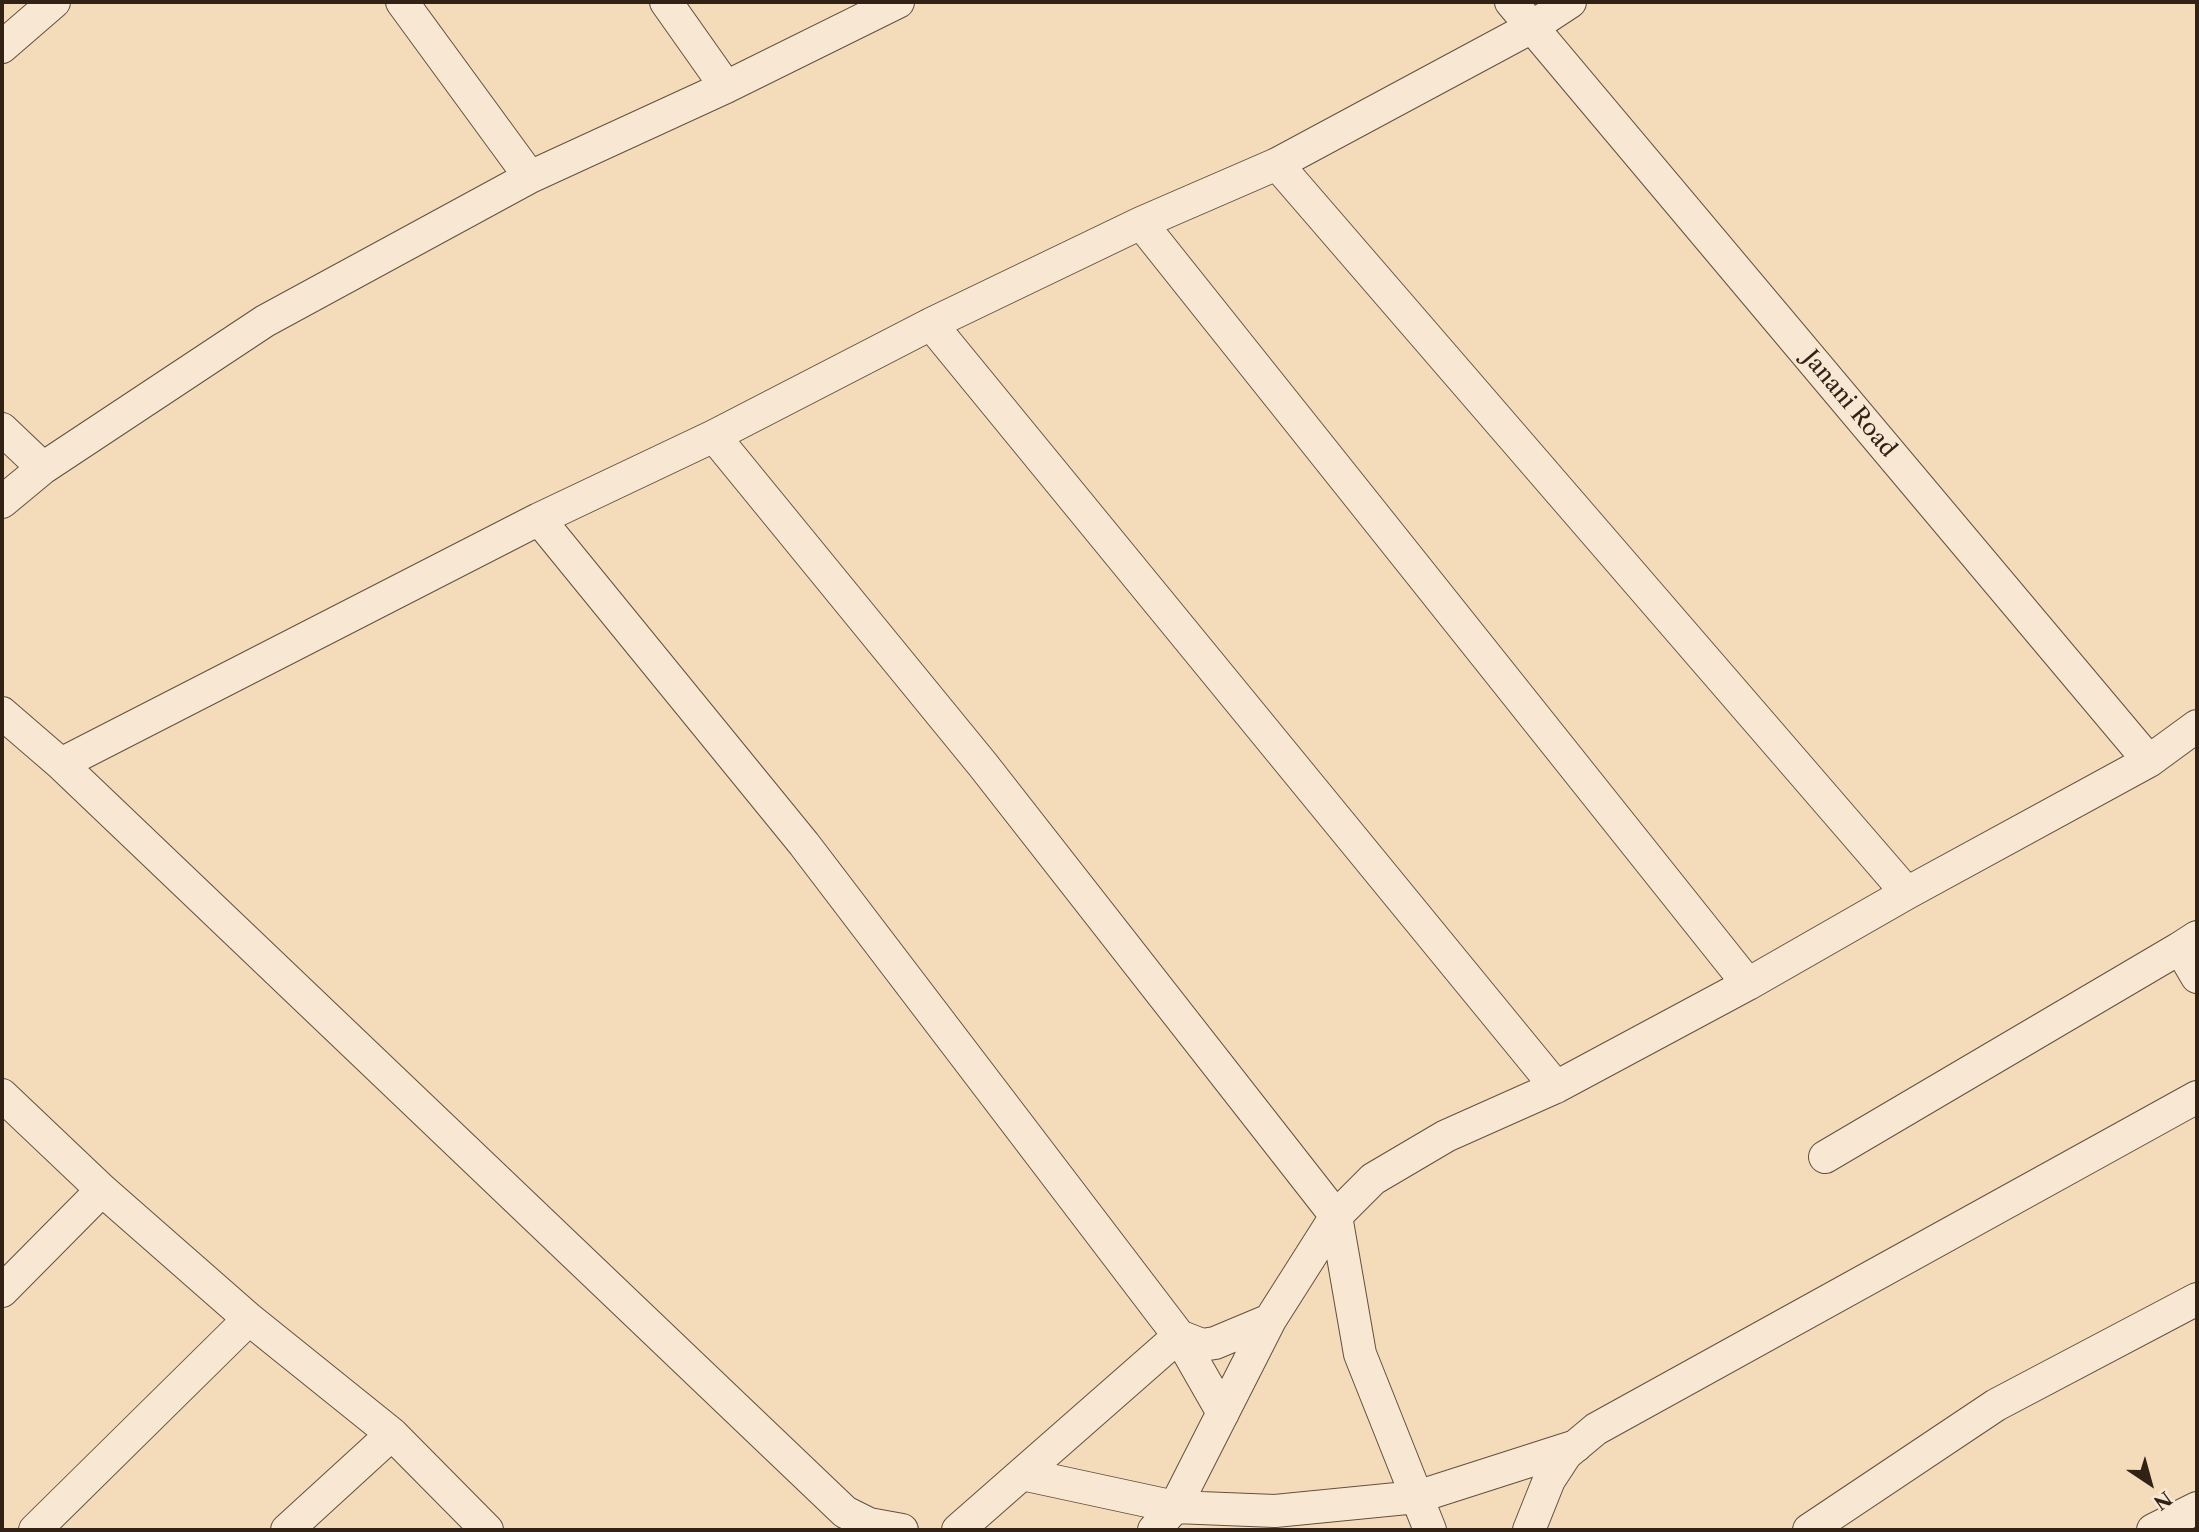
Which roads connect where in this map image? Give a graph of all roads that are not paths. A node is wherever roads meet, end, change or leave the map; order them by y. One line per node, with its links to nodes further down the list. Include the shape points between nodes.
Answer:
1 (54, 2): 8 (street)
2 (402, 2): 11 (street)
3 (666, 2): 9 (street)
4 (898, 2): 9 (street)
5 (1511, 2): 7 (street, Janani Road)
6 (1570, 2): 7 (street)
7 (1532, 27): 10 (street); 21 (street, Janani Road)
8 (2, 47)
9 (726, 88): 11 (street)
10 (1277, 164): 12 (street); 23 (street)
11 (530, 177): 16 (street, via 265,321)
12 (1141, 223): 13 (street); 26 (street)
13 (931, 324): 15 (street); 27 (street)
14 (2, 429): 16 (street)
15 (714, 436): 18 (street); 32 (street, via 983,765)
16 (43, 468): 17 (street)
17 (2, 502)
18 (539, 519): 22 (street); 37 (street, via 804,844)
19 (2, 713): 22 (street)
20 (2197, 726): 21 (street)
21 (2150, 761): 23 (street)
22 (61, 764): 48 (street, via 845,1512 869,1524)
23 (1907, 893): 26 (street)
24 (2189, 943): 25 (street); 30 (street)
25 (2197, 977)
26 (1748, 984): 27 (street)
27 (1556, 1087): 32 (street, via 1436,1142 1373,1179)
28 (2, 1095): 31 (street)
29 (2197, 1097): 40 (street, via 1596,1429)
30 (1825, 1157)
31 (102, 1190): 33 (street); 35 (street)
32 (1336, 1216): 36 (street); 42 (street, via 1360,1354)
33 (2, 1291)
34 (2197, 1299): 53 (street, via 1996,1405)
35 (250, 1319): 39 (street); 45 (street)
36 (1270, 1320): 37 (street, via 1214,1343 1202,1345); 38 (street)
37 (1179, 1336): 38 (street); 41 (street)
38 (1223, 1413): 43 (street)
39 (392, 1434): 46 (street); 47 (street)
40 (1577, 1445): 42 (street); 52 (street, via 1549,1480)
41 (1022, 1474): 43 (street); 49 (street)
42 (1417, 1497): 43 (street, via 1275,1511); 51 (street)
43 (1175, 1507): 50 (street)
44 (2197, 1508): 54 (street)
45 (35, 1530)
46 (286, 1530)
47 (487, 1530)
48 (902, 1530)
49 (958, 1530)
50 (1154, 1530)
51 (1430, 1530)
52 (1529, 1530)
53 (1809, 1530)
54 (2153, 1530)

